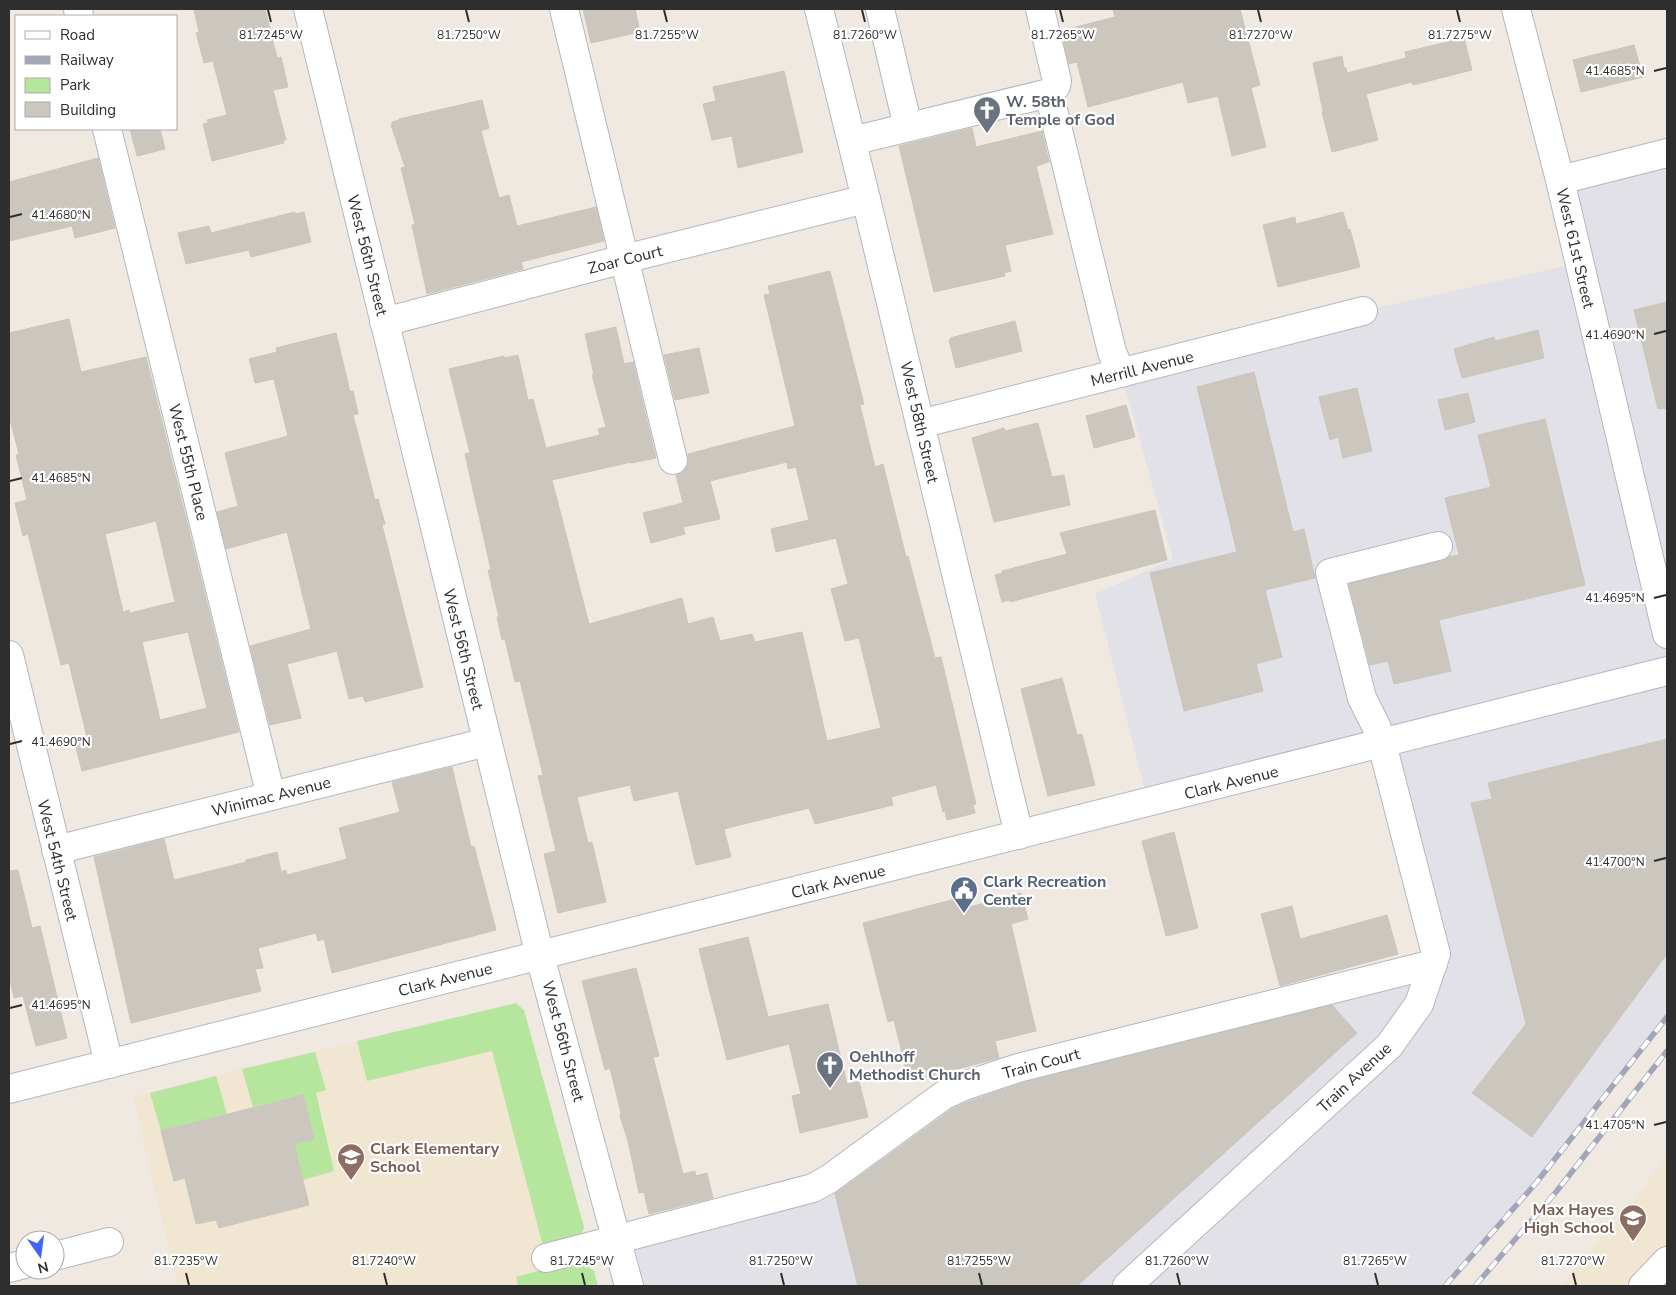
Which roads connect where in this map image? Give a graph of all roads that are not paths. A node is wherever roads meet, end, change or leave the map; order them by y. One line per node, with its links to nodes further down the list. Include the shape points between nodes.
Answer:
1 (308, 9): 16 (street, West 56th Street)
2 (564, 9): 14 (street)
3 (819, 9): 10 (street, West 58th Street)
4 (880, 9): 8 (street)
5 (1040, 9): 7 (street, via 1057,81)
6 (1516, 9): 12 (street, West 61st Street)
7 (1048, 93): 8 (street); 17 (street, via 1112,352)
8 (908, 127): 10 (street)
9 (107, 130): 26 (street, West 55th Place)
10 (852, 141): 13 (street, West 58th Street)
11 (1667, 153): 12 (street)
12 (1560, 180): 21 (street, West 61st Street)
13 (866, 199): 14 (street, Zoar Court); 18 (street, West 58th Street)
14 (624, 259): 16 (street, Zoar Court); 19 (street)
15 (1363, 311): 17 (street, Merrill Avenue)
16 (384, 322): 24 (street, West 56th Street)
17 (1121, 374): 18 (street, Merrill Avenue)
18 (920, 424): 27 (street, West 58th Street)
19 (672, 460)
20 (1438, 546): 25 (street, Train Avenue, via 1330,573 1362,698)
21 (1667, 634)
22 (9, 655): 28 (street, West 54th Street)
23 (1667, 670): 25 (street, Clark Avenue)
24 (487, 742): 26 (street, Winimac Avenue); 29 (street, West 56th Street)
25 (1382, 744): 27 (street, Clark Avenue); 30 (street, Train Avenue, via 1436,954)
26 (271, 796): 28 (street, Winimac Avenue)
27 (1019, 835): 29 (street, Clark Avenue)
28 (56, 850): 31 (street, West 54th Street)
29 (540, 956): 31 (street, Clark Avenue); 33 (street, West 56th Street)
30 (1433, 964): 33 (street, Train Court, via 1018,1068 964,1086 944,1095 813,1188); 39 (street, Train Avenue, via 1419,1004 1390,1046)
31 (109, 1064): 32 (street, Clark Avenue)
32 (9, 1089)
33 (618, 1239): 36 (street, Train Court); 38 (street, West 56th Street)
34 (109, 1242): 35 (street)
35 (65, 1253)
36 (546, 1258)
37 (1667, 1261): 40 (street)
38 (629, 1286)
39 (1127, 1286)
40 (1643, 1286)

